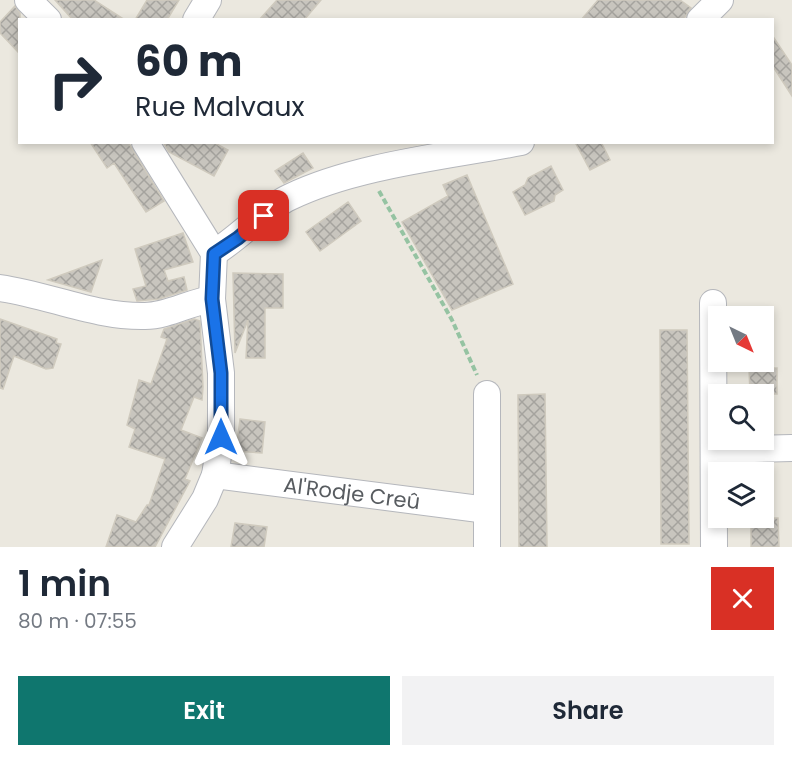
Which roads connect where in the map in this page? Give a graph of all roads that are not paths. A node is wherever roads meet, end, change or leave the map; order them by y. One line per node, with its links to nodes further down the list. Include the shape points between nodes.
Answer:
1 (28, 0): 4 (street)
2 (208, 0): 5 (street)
3 (720, 0): 6 (street)
4 (46, 18)
5 (197, 18)
6 (702, 18)
7 (146, 144): 9 (street)
8 (511, 144): 9 (street, via 313,187 287,198)
9 (214, 254): 11 (street)
10 (0, 288): 11 (street, via 104,313 148,316)
11 (212, 299): 18 (street, via 221,373 221,437)
12 (713, 303): 13 (street)
13 (714, 384)
14 (487, 394): 19 (street)
15 (774, 448): 16 (street)
16 (792, 448)
17 (714, 450): 22 (street)
18 (215, 476): 19 (street, Al'Rodje Creû); 20 (street, via 205,500)
19 (487, 510): 21 (street)
20 (175, 547)
21 (486, 547)
22 (714, 547)

